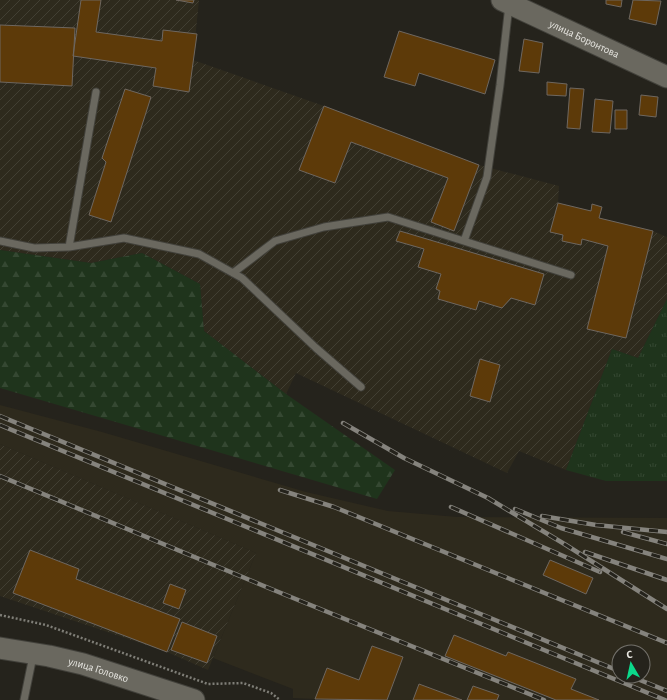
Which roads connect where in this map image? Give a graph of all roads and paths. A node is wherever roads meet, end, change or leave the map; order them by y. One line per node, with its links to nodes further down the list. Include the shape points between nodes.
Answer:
1 (506, 2): 2 (main road, улица Боронтова); 5 (lane, via 500,85 487,177)
2 (667, 77)
3 (96, 92): 6 (lane)
4 (0, 241): 6 (lane, via 34,248)
5 (464, 242): 7 (lane, via 388,217 324,227 275,241); 8 (lane)
6 (69, 247): 7 (lane, via 124,238 199,254)
7 (233, 273): 9 (lane, via 242,278)
8 (571, 275)
9 (361, 387)
10 (0, 615): 16 (path, via 46,625 208,684 242,683 271,693)
11 (0, 648): 12 (main road, улица Головко)
12 (34, 654): 13 (main road, улица Головко, via 83,664); 14 (lane)
13 (164, 695): 15 (main road, улица Головко)
14 (24, 700)
15 (194, 700)
16 (280, 700)

